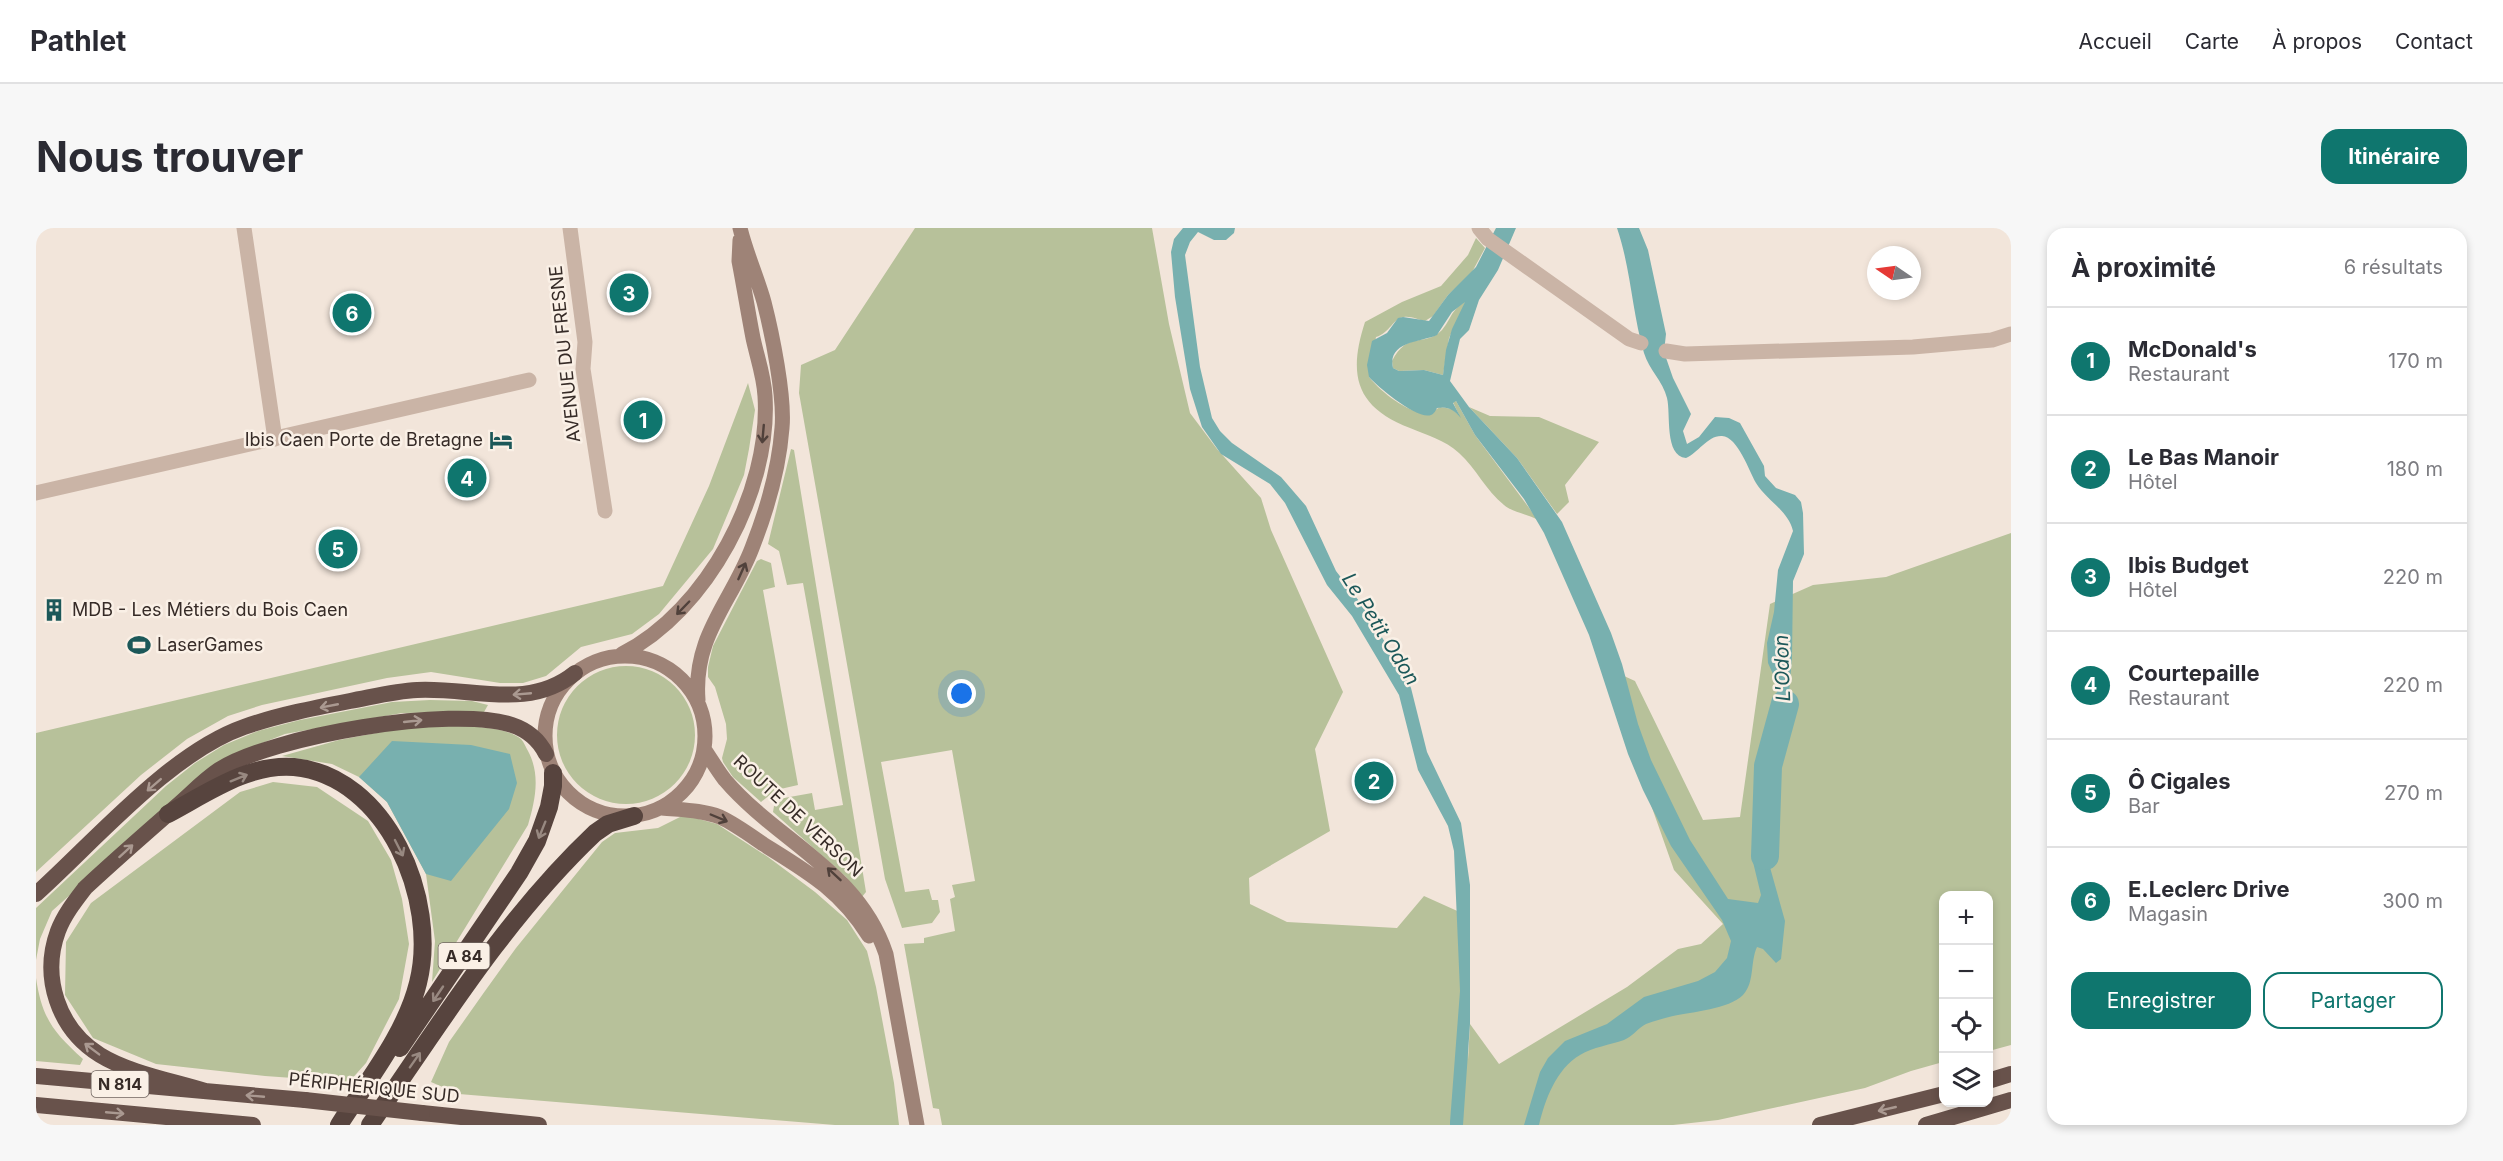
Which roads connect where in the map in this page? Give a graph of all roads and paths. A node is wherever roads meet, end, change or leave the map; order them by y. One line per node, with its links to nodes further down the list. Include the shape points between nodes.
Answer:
1 (244, 228): 9 (street)
2 (570, 228): 11 (street, AVENUE DU FRESNE, via 585,342 583,369)
3 (740, 229): 12 (main road, one-way to 12, via 739,261 765,394 762,445 755,476 741,516 709,576 665,627); 14 (main road, one-way to 3, via 700,655 753,547 775,474 783,426 766,311)
4 (1484, 233): 6 (street, via 1629,339)
5 (2011, 334): 7 (street, via 1992,340 1913,347 1685,354)
6 (1641, 343)
7 (1666, 351)
8 (529, 380): 9 (street)
9 (275, 438): 10 (street)
10 (36, 493)
11 (605, 511)
12 (620, 656): 13 (main road, via 603,658); 14 (main road, via 657,662 681,679)
13 (575, 673): 16 (main road, via 549,709 544,736); 21 (highway, one-way to 21, via 561,684 531,693 416,690 279,716 242,727 188,757 156,782)
14 (698, 703): 15 (main road, via 705,725)
15 (704, 749): 18 (main road, via 690,783); 22 (main road, ROUTE DE VERSON, one-way to 15, via 882,940 864,908 847,887 725,780)
16 (546, 754): 17 (main road); 19 (highway, one-way to 16, via 217,771 251,754 326,734 410,720 472,718 513,725 532,736)
17 (553, 773): 20 (main road, via 573,798 587,807 602,814); 32 (highway, A 84, one-way to 32, via 544,826 519,873)
18 (662, 808): 20 (main road); 22 (main road, ROUTE DE VERSON, one-way to 22, via 701,811 721,818 823,882 860,922)
19 (168, 814): 26 (highway, one-way to 19, via 101,1056 79,1039 66,1022 51,982 53,946 69,908 85,888); 31 (highway, one-way to 31, via 238,777 267,768 295,767 352,789 390,831 410,870 420,912 422,960 404,1021)
20 (634, 816): 33 (highway, A 84, one-way to 20, via 522,912 595,833 608,824)
21 (36, 894)
22 (890, 979): 35 (main road, ROUTE DE VERSON)
23 (2011, 1074): 25 (highway)
24 (36, 1076): 26 (highway, N 814)
25 (1993, 1080)
26 (205, 1091): 34 (highway, PÉRIPHÉRIQUE SUD / N 814, one-way to 26, bridge)
27 (1939, 1095): 36 (highway, one-way to 36)
28 (2011, 1101): 37 (highway)
29 (36, 1106): 30 (highway, N 814, one-way to 30)
30 (252, 1125)
31 (339, 1125)
32 (345, 1125)
33 (370, 1125)
34 (539, 1125)
35 (917, 1125)
36 (1820, 1125)
37 (1926, 1125)

